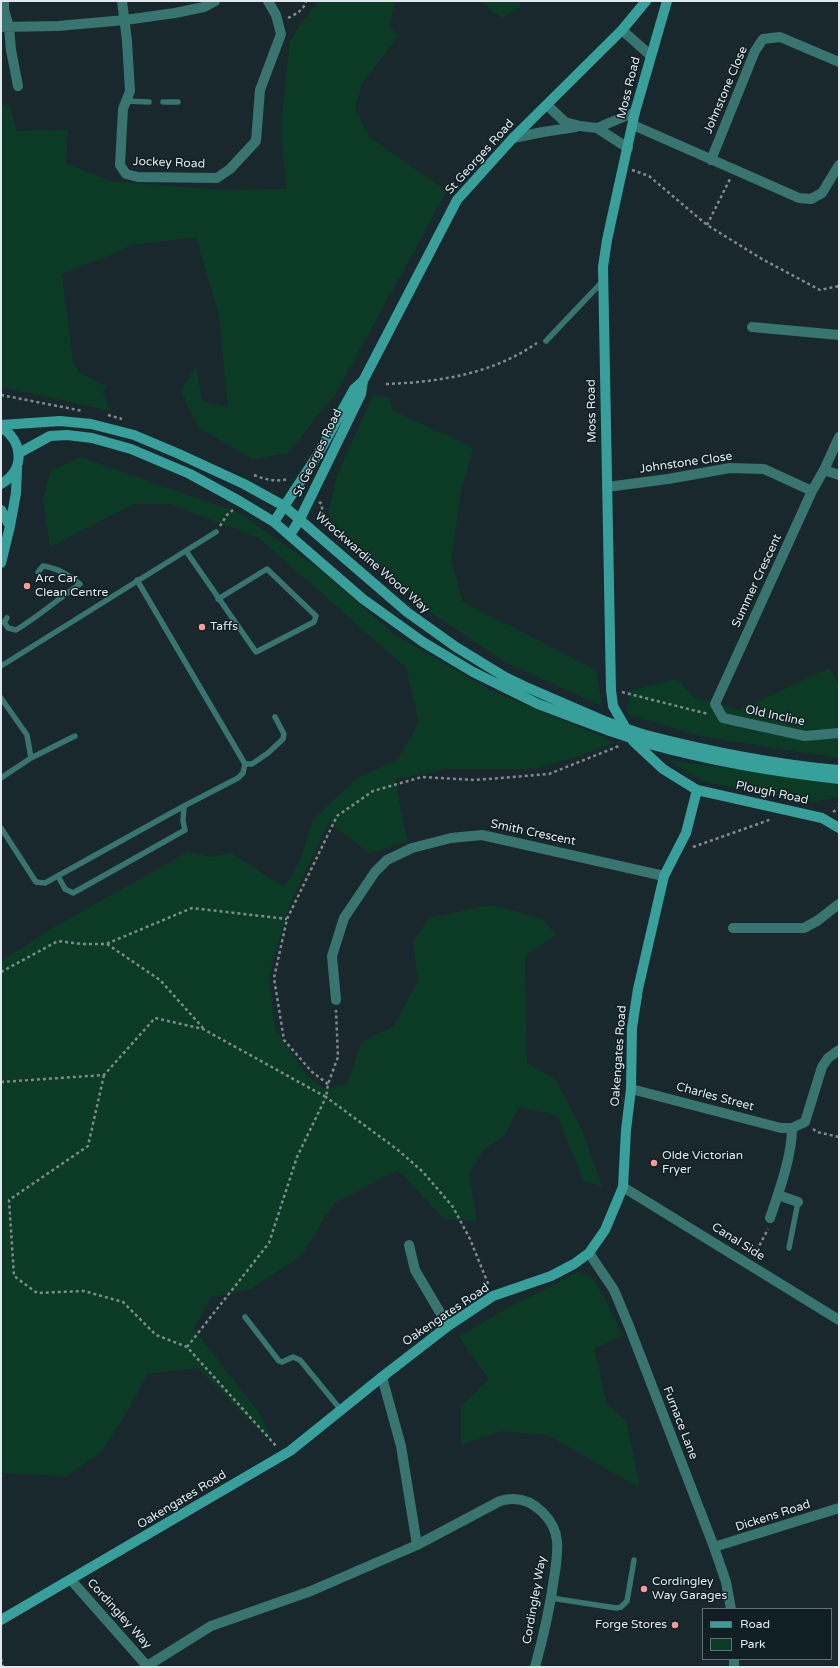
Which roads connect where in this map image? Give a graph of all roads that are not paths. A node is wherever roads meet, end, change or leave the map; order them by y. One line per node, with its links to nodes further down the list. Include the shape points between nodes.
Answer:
1 (4, 1): 8 (street)
2 (122, 1): 7 (street, Jockey Road)
3 (215, 1): 7 (street, via 204,7)
4 (268, 1): 13 (street, Jockey Road, via 279,23 281,34 260,90 256,141 230,169 217,178 138,177 126,174 120,165 123,109)
5 (646, 1): 9 (street, St Georges Road)
6 (667, 1): 10 (street, Moss Road)
7 (125, 20): 8 (street, via 58,26); 13 (street, Jockey Road, via 130,91)
8 (5, 27): 12 (street)
9 (622, 30): 10 (street); 17 (street, St Georges Road)
10 (650, 55): 18 (street, Moss Road)
11 (839, 62): 24 (street, Johnstone Close, via 780,36 763,39 755,51)
12 (18, 86)
13 (126, 101): 14 (lane)
14 (149, 102)
15 (163, 102): 16 (lane)
16 (178, 102)
17 (547, 105): 20 (street, via 564,122); 22 (street, St Georges Road)
18 (635, 112): 19 (street, Moss Road); 21 (street)
19 (633, 125): 23 (street, Moss Road); 24 (street)
20 (580, 126): 21 (street); 22 (street)
21 (597, 128): 23 (street)
22 (513, 138): 30 (street, St Georges Road, via 457,200)
23 (628, 148): 26 (street, Moss Road, via 607,240 603,267)
24 (711, 160): 25 (street, via 800,198 811,199 822,193)
25 (839, 165)
26 (604, 281): 29 (lane); 38 (street, Moss Road)
27 (752, 327): 28 (street)
28 (839, 335)
29 (546, 341)
30 (363, 381): 40 (street, St Georges Road, via 354,389 317,456); 42 (street, St Georges Road, via 361,394)
31 (1, 426): 33 (street, via 16,442); 40 (street, Wrockwardine Wood Way, via 60,421 92,424 134,435 244,484)
32 (839, 437): 35 (street, Summer Crescent)
33 (19, 453): 34 (street); 43 (street, Wrockwardine Wood Way, via 50,436 92,438 131,449 190,474)
34 (17, 468): 37 (street, via 9,479); 44 (street, via 16,493)
35 (824, 470): 36 (street); 39 (street, Summer Crescent)
36 (839, 476)
37 (1, 484)
38 (607, 488): 39 (street, Johnstone Close, via 730,468 764,469); 65 (street, Moss Road, via 613,706 632,741 663,769)
39 (812, 491): 56 (street, Summer Crescent, via 715,704)
40 (284, 506): 42 (street, Wrockwardine Wood Way); 43 (street, St Georges Road)
41 (1, 510): 44 (street)
42 (300, 519): 46 (street, St Georges Road); 57 (street, Wrockwardine Wood Way, via 407,612 456,647 512,680)
43 (274, 522): 46 (street, Wrockwardine Wood Way)
44 (10, 526): 48 (street)
45 (216, 532): 47 (lane)
46 (290, 535): 57 (street, Wrockwardine Wood Way, via 363,599 423,642 473,672 538,704)
47 (186, 550): 50 (lane); 51 (lane)
48 (1, 563)
49 (38, 572): 52 (lane, via 43,566 52,567 80,584 16,630 8,628 4,622)
50 (137, 580): 53 (lane); 61 (lane)
51 (218, 599): 51 (lane, via 267,569 316,616 314,622 256,652)
52 (7, 618)
53 (1, 666)
54 (1, 698): 60 (lane, via 27,735)
55 (275, 717): 61 (lane, via 284,734 283,739 252,764)
56 (723, 718): 58 (street, Old Incline, via 805,736)
57 (609, 726): 62 (street, Wrockwardine Wood Way, bridge, via 729,755); 64 (street, Wrockwardine Wood Way, bridge, via 649,744 687,754 787,773)
58 (839, 733)
59 (75, 736): 60 (lane)
60 (31, 758): 63 (lane)
61 (245, 764): 66 (lane, via 243,773 238,778)
62 (839, 770)
63 (1, 778)
64 (839, 779)
65 (697, 790): 68 (street, Plough Road, via 822,818); 70 (street, Oakengates Road, via 686,834)
66 (184, 806): 69 (lane); 69 (lane, via 184,830 74,893 65,889)
67 (1, 828): 69 (lane, via 36,882 45,884)
68 (839, 828)
69 (58, 876)
70 (664, 876): 73 (street, Smith Crescent, via 482,835 451,838 412,848 387,860 375,872 344,918 332,956); 75 (street, Oakengates Road, via 638,989 632,1028)
71 (839, 904): 72 (street, via 804,928)
72 (733, 928)
73 (336, 1000)
74 (839, 1050): 76 (street, via 828,1058 822,1067 805,1122)
75 (631, 1089): 76 (street, Charles Street, via 781,1128); 77 (street, Oakengates Road)
76 (792, 1128): 78 (street)
77 (623, 1187): 83 (street, Oakengates Road, via 605,1230); 85 (street, Canal Side)
78 (778, 1195): 79 (street); 80 (street)
79 (798, 1202): 82 (lane)
80 (770, 1218)
81 (409, 1245): 86 (street, via 415,1270)
82 (789, 1248)
83 (589, 1253): 86 (street, Oakengates Road, via 551,1276 493,1296); 91 (street, Furnace Lane, via 614,1290)
84 (245, 1317): 88 (lane, via 280,1361 293,1357 300,1360)
85 (839, 1320)
86 (448, 1326): 87 (street, Oakengates Road)
87 (382, 1377): 88 (street, Oakengates Road); 90 (street, via 401,1446)
88 (341, 1410): 93 (street, Oakengates Road, via 284,1455)
89 (839, 1508): 91 (street, Dickens Road)
90 (417, 1545): 94 (street, Cordingley Way, via 500,1501 513,1499 525,1502 548,1517 557,1540); 97 (street, Cordingley Way, via 311,1591 211,1626)
91 (714, 1547): 95 (street, Furnace Lane, via 726,1582)
92 (634, 1560): 94 (lane, via 627,1601 621,1607)
93 (71, 1580): 96 (street, Oakengates Road); 97 (street, Cordingley Way)
94 (551, 1598): 98 (street, Cordingley Way)
95 (731, 1608)
96 (1, 1620)
97 (148, 1666)
98 (535, 1667)

